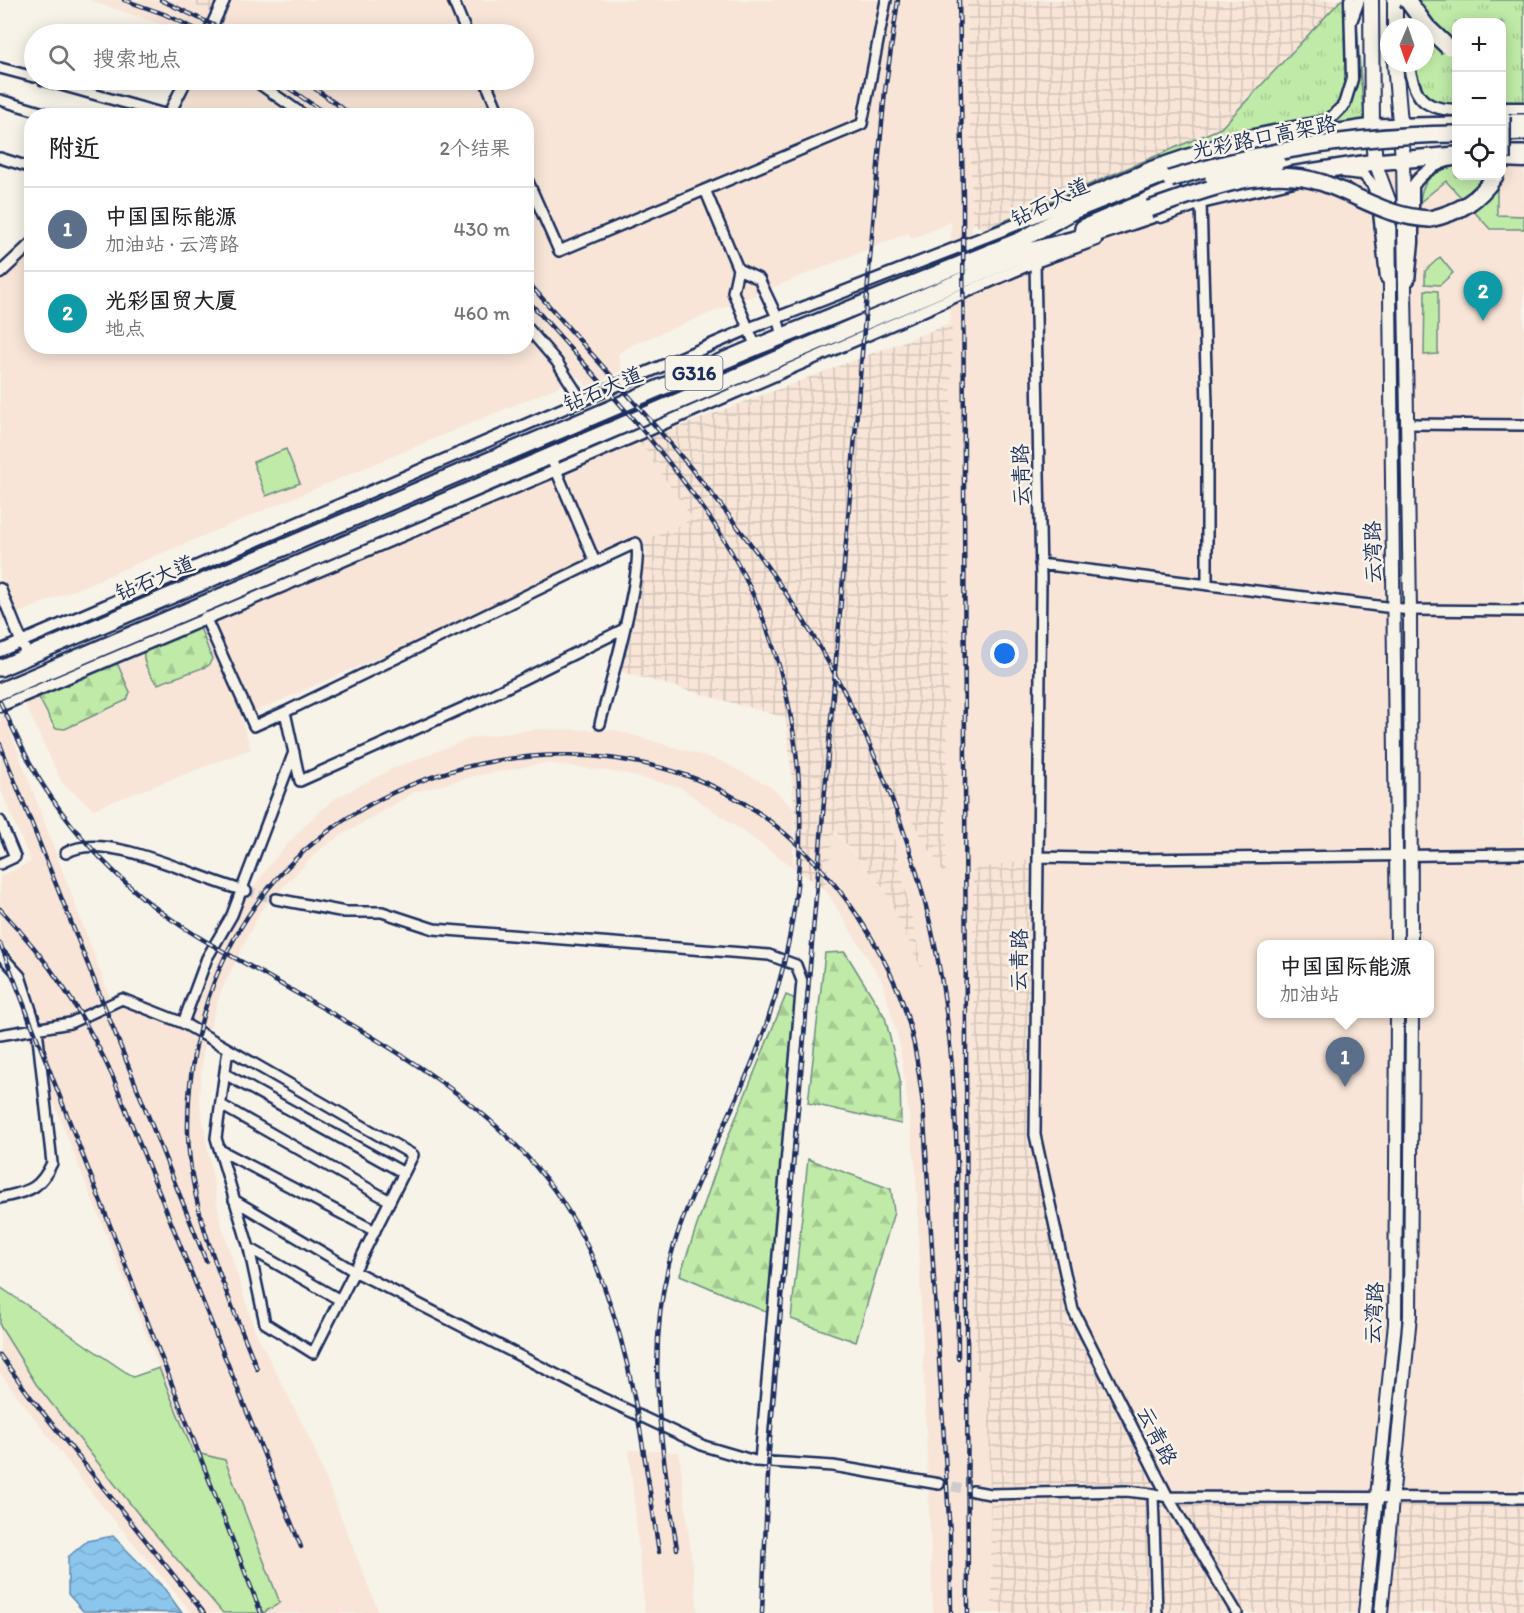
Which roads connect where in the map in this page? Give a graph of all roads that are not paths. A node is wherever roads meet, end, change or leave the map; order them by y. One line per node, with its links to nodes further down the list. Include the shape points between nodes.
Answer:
1 (224, 0): 11 (street)
2 (453, 0): 12 (street)
3 (886, 0): 58 (street, via 862,124)
4 (1350, 0): 13 (street)
5 (1359, 0): 13 (street)
6 (1371, 0): 36 (main road)
7 (1395, 0): 9 (main road)
8 (1408, 0): 10 (street); 14 (highway, bridge)
9 (1395, 18)
10 (1408, 18)
11 (213, 24)
12 (463, 24)
13 (1350, 24): 37 (street, via 1353,79 1344,105 1329,120)
14 (1452, 52)
15 (0, 68): 18 (street)
16 (1396, 72): 35 (main road)
17 (1410, 72): 31 (street, via 1414,91 1423,101)
18 (24, 74)
19 (79, 90): 25 (street)
20 (181, 90): 26 (street)
21 (268, 90): 27 (street)
22 (489, 90): 28 (street)
23 (0, 100): 24 (street)
24 (27, 108)
25 (143, 108)
26 (172, 108)
27 (294, 108)
28 (497, 108)
29 (1506, 108): 30 (street)
30 (1524, 108)
31 (1452, 112)
32 (1452, 115): 35 (highway, G316)
33 (1506, 120): 34 (highway)
34 (1524, 122)
35 (1401, 126): 36 (highway, 钻石大道 / G316); 49 (main road)
36 (1372, 127): 44 (highway, 钻石大道 / G316); 52 (main road)
37 (1280, 129): 44 (street); 63 (street, via 1234,139 1151,167)
38 (1524, 132): 39 (highway)
39 (1506, 133)
40 (1452, 134): 57 (highway, 光彩路口高架路, bridge, via 1283,150 1219,164)
41 (1524, 141): 43 (highway)
42 (1452, 142): 57 (highway, 光彩路口高架路, bridge, via 1286,159)
43 (1506, 142)
44 (1241, 147): 65 (highway, 钻石大道 / G316, via 1075,210)
45 (1506, 154): 46 (highway)
46 (1524, 154)
47 (1452, 155): 49 (highway, G316)
48 (0, 158): 54 (street)
49 (1402, 159): 52 (highway, 钻石大道 / G316); 69 (main road, 云湾路)
50 (1452, 160): 69 (street, via 1418,178 1413,186 1413,243)
51 (1506, 161): 53 (street)
52 (1375, 162): 59 (highway, 钻石大道 / G316, via 1251,182); 68 (main road, 云湾路, via 1389,200)
53 (1524, 162)
54 (24, 166)
55 (1491, 180): 62 (highway, bridge, via 1472,202 1451,214 1431,219 1395,215 1322,183 1283,175 1220,185)
56 (1281, 183): 59 (street); 61 (street); 68 (street, via 1351,171 1363,174 1373,184)
57 (1171, 185): 62 (highway, 光彩路口高架路); 65 (highway, 光彩路口高架路)
58 (706, 192): 60 (street, via 559,251); 66 (street)
59 (1217, 192): 65 (highway, 钻石大道 / G316, via 1098,233)
60 (534, 195)
61 (1201, 202): 65 (street); 82 (street)
62 (1076, 231): 65 (highway, 光彩路口高架路)
63 (957, 248): 65 (street); 70 (street)
64 (24, 250): 67 (street)
65 (1030, 251): 73 (highway, 钻石大道 / G316); 78 (highway, 钻石大道 / G316); 78 (street, via 986,283); 81 (street, 云青路)
66 (738, 269): 70 (street, via 759,279); 71 (street, via 733,292)
67 (0, 273)
68 (1391, 309): 84 (main road, 云湾路)
69 (1406, 310): 76 (main road, 云湾路)
70 (777, 317): 71 (street); 73 (street)
71 (748, 329): 74 (street); 75 (street)
72 (534, 335): 75 (street)
73 (782, 336): 74 (highway, 钻石大道 / G316)
74 (756, 347): 88 (highway, 钻石大道 / G316)
75 (582, 401): 88 (street)
76 (1407, 424): 77 (street); 85 (main road, 云湾路)
77 (1524, 425)
78 (554, 463): 79 (street); 80 (highway, 钻石大道 / G316)
79 (595, 562): 90 (street, via 636,543 640,552); 96 (street)
80 (313, 564): 87 (street); 89 (highway, 钻石大道 / G316)
81 (1040, 564): 82 (street); 104 (street, 云青路)
82 (1207, 585): 84 (street)
83 (0, 589): 91 (street)
84 (1393, 607): 85 (street); 101 (main road, 云湾路)
85 (1410, 610): 86 (street); 102 (main road, 云湾路)
86 (1524, 611)
87 (205, 617): 89 (street); 96 (street, via 254,726)
88 (96, 618): 91 (highway, 钻石大道 / G316)
89 (178, 622): 94 (highway, 钻石大道 / G316); 95 (street)
90 (624, 629): 97 (street); 98 (street, via 483,699 300,781)
91 (25, 649): 92 (street); 93 (highway, 钻石大道 / G316)
92 (0, 651)
93 (0, 668)
94 (0, 691)
95 (0, 706)
96 (285, 712): 98 (street)
97 (600, 723)
98 (294, 752): 106 (street)
99 (0, 821): 105 (street, via 15,857)
100 (66, 852): 106 (street, via 74,847 146,855)
101 (1396, 854): 102 (street); 104 (street, via 1134,859); 108 (main road, 云湾路)
102 (1410, 854): 103 (street); 109 (main road, 云湾路)
103 (1524, 854)
104 (1038, 856): 132 (street, 云青路, via 1035,1135 1073,1310)
105 (0, 864)
106 (244, 891): 113 (street, via 207,958)
107 (276, 899): 128 (street, via 345,912 382,912 434,929 769,955 796,965 802,981)
108 (1397, 940)
109 (1411, 940)
110 (0, 954): 114 (street, via 20,976)
111 (1397, 1018): 133 (main road, 云湾路, via 1395,1323)
112 (1412, 1018): 134 (main road, 云湾路, via 1410,1316)
113 (183, 1023): 114 (street, via 122,999 70,1023); 116 (street)
114 (37, 1029): 115 (street); 121 (street, via 52,1163 44,1181 30,1191)
115 (0, 1035)
116 (228, 1049): 117 (street); 120 (street, via 413,1155)
117 (225, 1074): 118 (street); 120 (street)
118 (221, 1105): 119 (street, via 216,1138); 123 (street)
119 (219, 1150): 122 (street); 124 (street)
120 (404, 1173): 123 (street)
121 (0, 1198)
122 (234, 1200): 125 (street); 126 (street)
123 (390, 1201): 124 (street)
124 (375, 1231): 126 (street)
125 (249, 1248): 127 (street); 127 (street, via 265,1323 313,1353)
126 (354, 1271): 127 (street); 128 (street, via 704,1446)
127 (340, 1300)
128 (760, 1461): 129 (street, via 833,1467)
129 (939, 1484)
130 (973, 1491): 131 (street)
131 (1153, 1494): 132 (street); 136 (street)
132 (1168, 1497): 133 (street); 137 (street, 云青路)
133 (1377, 1498): 134 (street); 138 (main road, 云湾路)
134 (1391, 1498): 135 (street); 139 (main road, 云湾路)
135 (1524, 1498)
136 (1157, 1613)
137 (1237, 1613)
138 (1365, 1613)
139 (1381, 1613)

